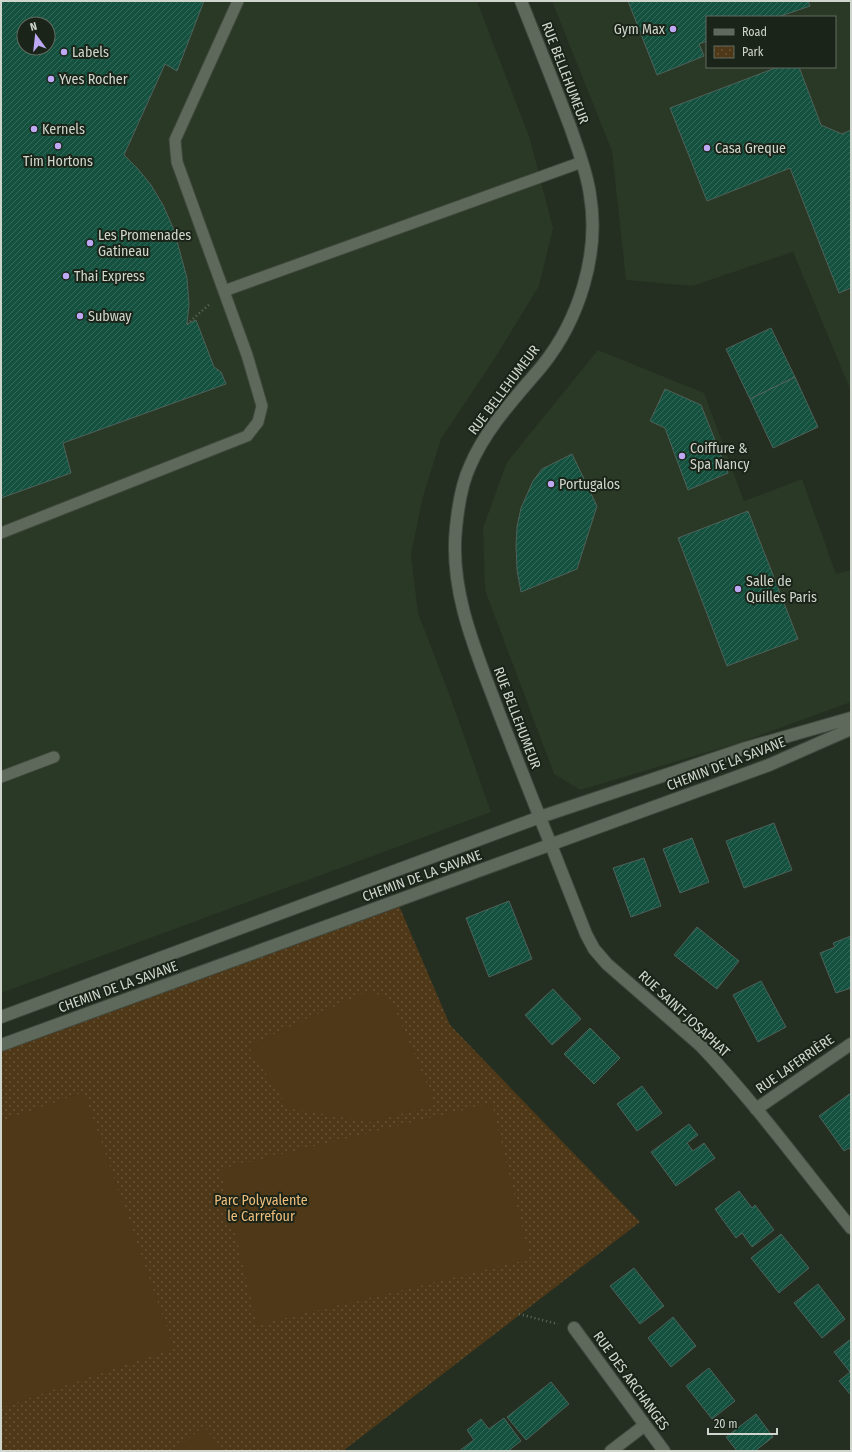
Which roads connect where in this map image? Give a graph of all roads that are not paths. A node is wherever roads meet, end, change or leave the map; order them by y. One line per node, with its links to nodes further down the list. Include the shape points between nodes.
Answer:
1 (238, 1): 4 (lane, via 175,140 177,162)
2 (521, 1): 3 (street, RUE BELLEHUMEUR)
3 (582, 162): 4 (lane); 10 (street, RUE BELLEHUMEUR, via 593,220 586,278 577,306 566,330 548,357 483,441 469,467 460,498 456,530 455,562 474,648)
4 (224, 291): 5 (lane, via 248,355 262,406 258,422 247,436)
5 (1, 533)
6 (851, 718): 10 (street, CHEMIN DE LA SAVANE, via 746,748)
7 (851, 729): 11 (street, CHEMIN DE LA SAVANE, via 769,765)
8 (54, 757): 9 (lane)
9 (1, 777)
10 (540, 817): 11 (street, RUE BELLEHUMEUR); 12 (street, CHEMIN DE LA SAVANE)
11 (551, 845): 14 (street, CHEMIN DE LA SAVANE); 15 (street, RUE SAINT-JOSAPHAT, via 578,917 594,949 607,964 701,1046)
12 (1, 1017)
13 (851, 1044): 15 (street, RUE LAFERRIÈRE)
14 (1, 1045)
15 (756, 1109): 16 (street, RUE SAINT-JOSAPHAT)
16 (851, 1228)
17 (574, 1328): 18 (street, RUE DES ARCHANGES)
18 (645, 1425): 19 (street); 20 (street, RUE DES ARCHANGES)
19 (611, 1451)
20 (664, 1451)

